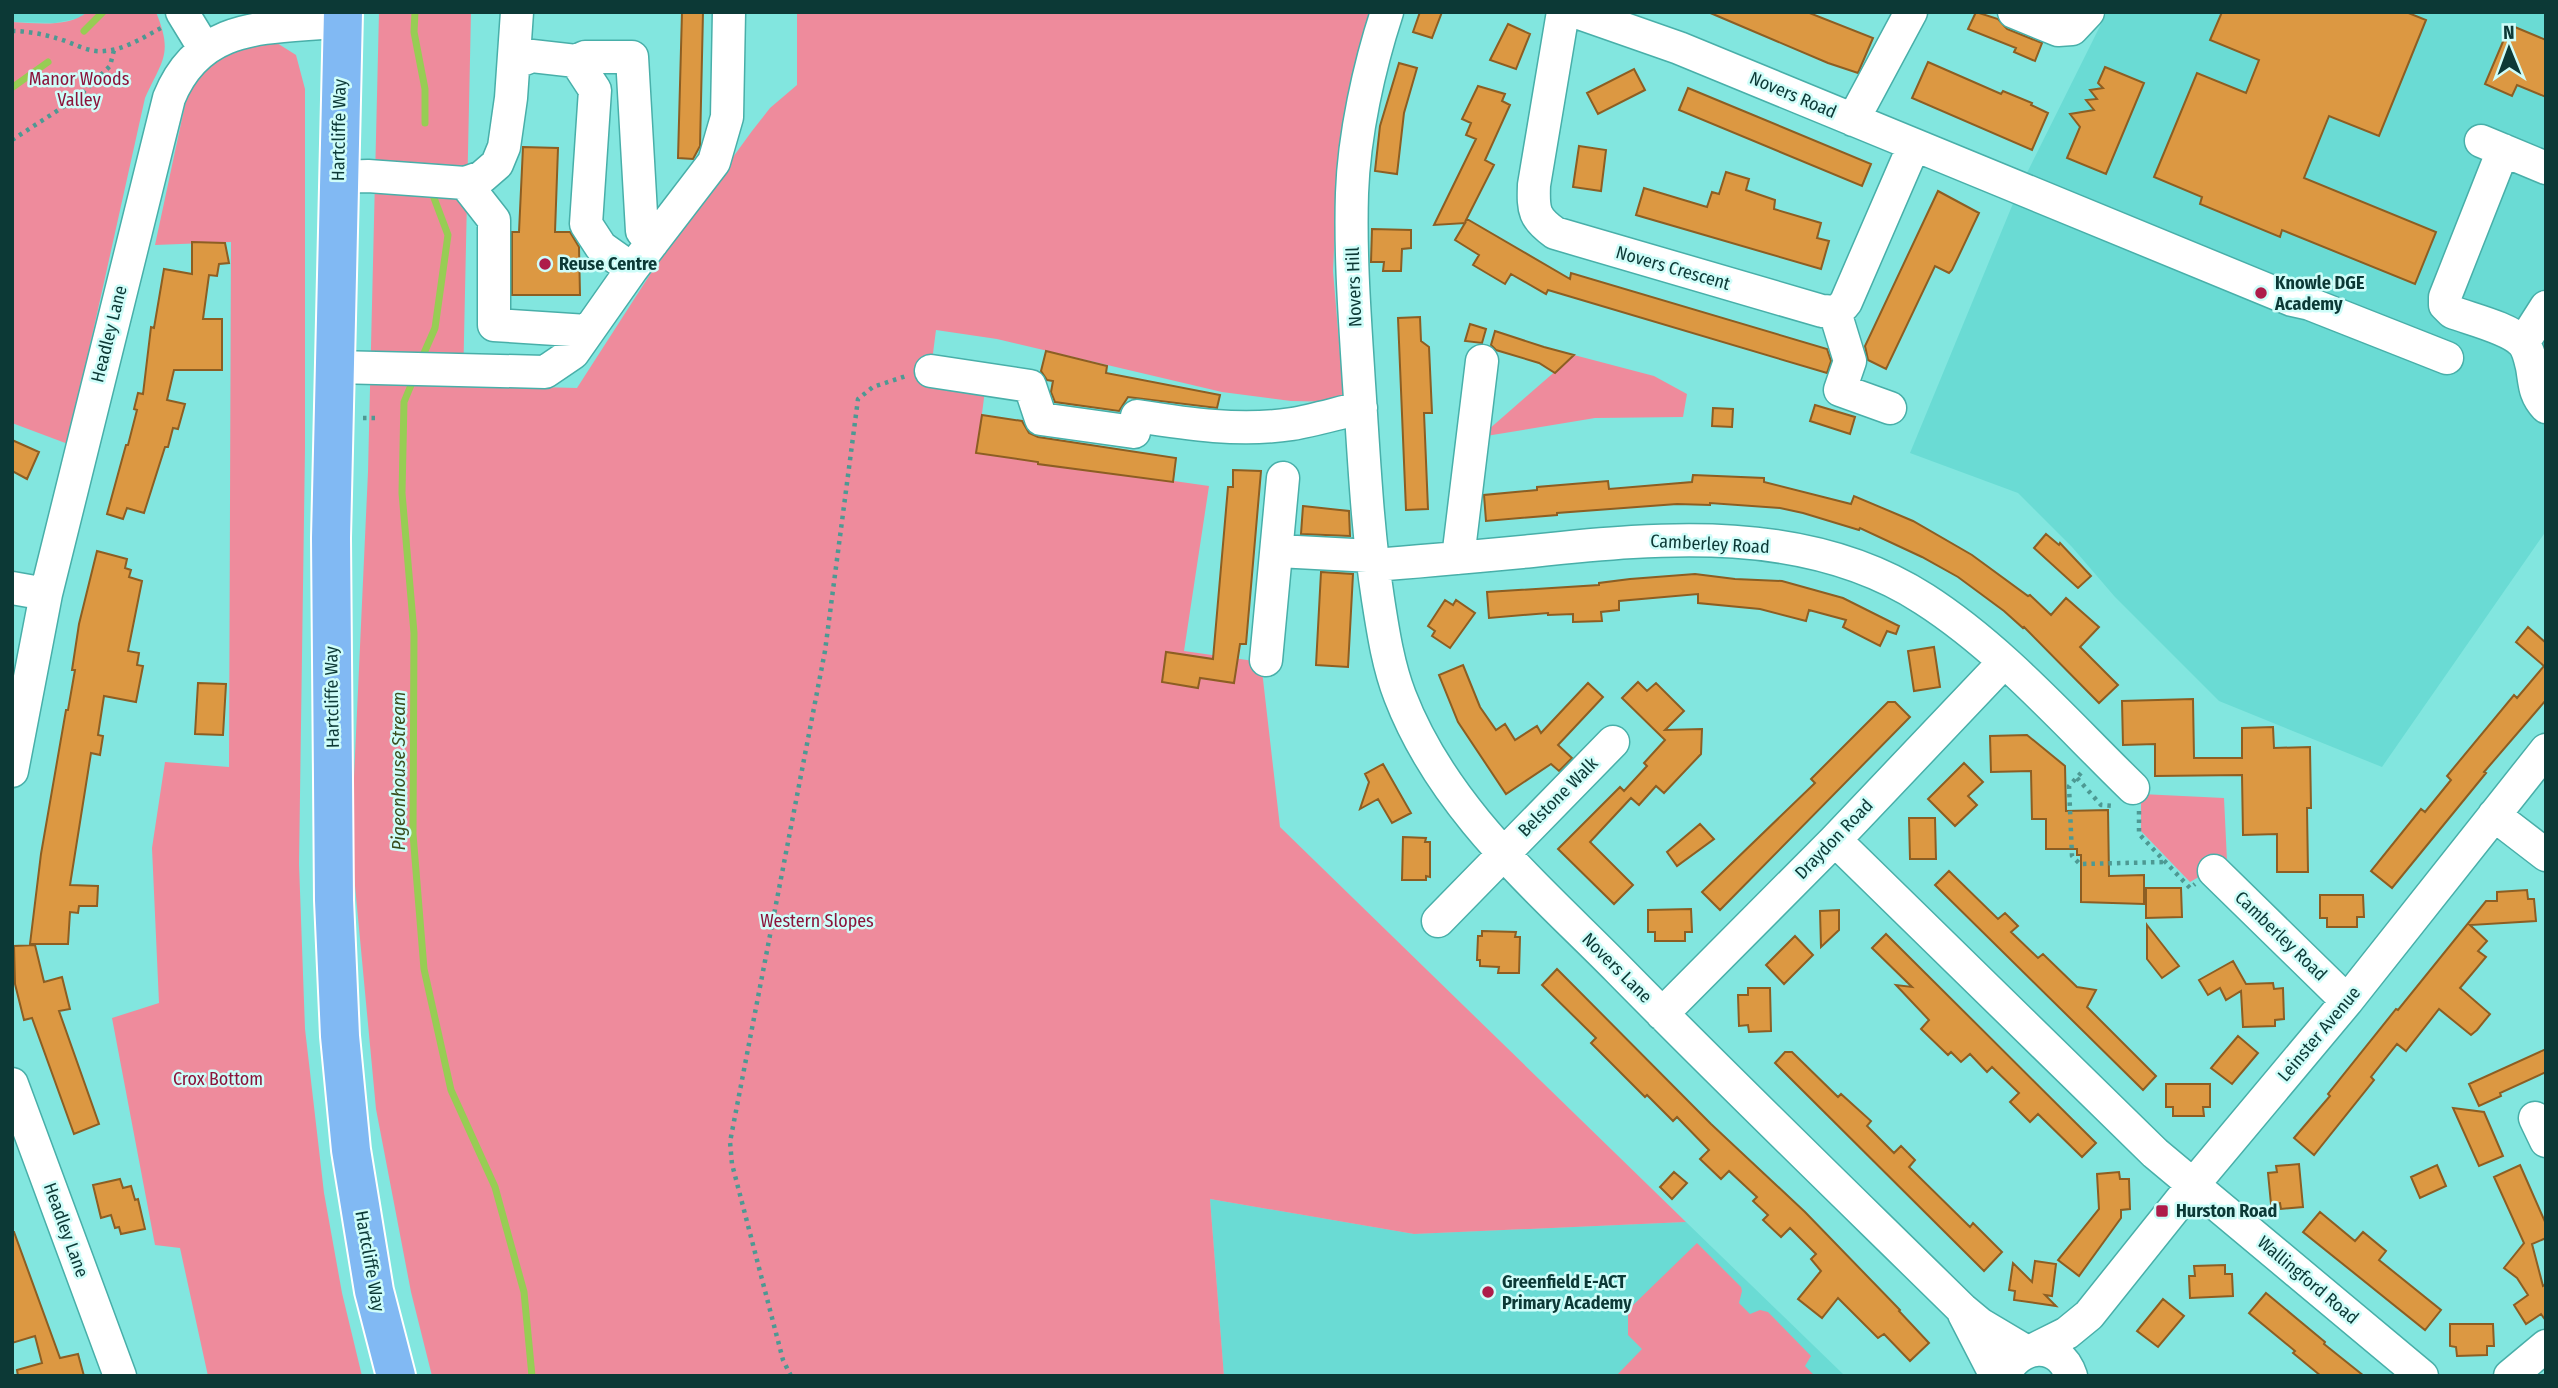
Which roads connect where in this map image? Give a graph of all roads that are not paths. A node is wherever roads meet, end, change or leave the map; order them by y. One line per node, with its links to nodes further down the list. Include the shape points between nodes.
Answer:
1 (517, 12): 13 (street)
2 (532, 12): 13 (street)
3 (729, 12): 20 (street, via 727,117 714,162)
4 (1387, 12): 31 (street, Novers Hill, via 1372,58 1352,188 1352,276)
5 (1563, 12): 23 (street, Novers Crescent, via 1534,185 1533,205 1539,221 1555,233)
6 (1911, 12): 15 (street)
7 (2014, 12): 8 (street, via 2058,30 2072,29)
8 (2088, 12)
9 (182, 14): 12 (street)
10 (1589, 14): 15 (street, Novers Road)
11 (343, 17): 12 (street, Headley Lane, via 244,30); 18 (highway, Hartcliffe Way)
12 (204, 48): 38 (street, Headley Lane, via 176,79 169,98)
13 (523, 60): 14 (street); 19 (street, via 497,164 482,177)
14 (576, 61): 20 (street, via 632,57 642,231); 21 (street, via 595,90 586,224 601,247)
15 (1853, 120): 16 (street, Novers Road)
16 (1914, 145): 23 (street, via 1846,302); 26 (street, Novers Road, via 2292,300)
17 (2546, 168): 25 (street, via 2492,146 2445,297 2452,312)
18 (338, 177): 19 (street); 28 (highway, Hartcliffe Way)
19 (457, 182): 24 (street, via 494,220 494,325)
20 (652, 243): 21 (street)
21 (632, 269): 24 (street)
22 (2546, 307): 25 (street)
23 (1835, 312): 32 (street, via 1850,361 1840,390)
24 (587, 331): 28 (street, via 573,353 545,372)
25 (2523, 343): 30 (street, via 2537,398)
26 (2447, 358)
27 (1482, 361): 35 (street)
28 (335, 367): 61 (highway, Hartcliffe Way, via 331,566 340,1036 351,1150 373,1291)
29 (931, 371): 31 (street, via 1030,386 1041,419 1134,432 1137,416 1209,427 1264,426)
30 (2546, 407)
31 (1361, 408): 36 (street, Novers Hill)
32 (1890, 408)
33 (1283, 478): 34 (street)
34 (1278, 551): 36 (street, Camberley Road); 39 (street)
35 (1458, 558): 36 (street, Camberley Road); 40 (street, Camberley Road, via 1667,540 1726,541 1801,551 1852,564 1923,598)
36 (1373, 561): 48 (street, Novers Lane, via 1385,645 1399,694 1431,763)
37 (12, 588): 38 (street)
38 (46, 594): 41 (street, Headley Lane)
39 (1266, 660)
40 (2004, 663): 45 (street, Camberley Road); 47 (street, Draydon Road)
41 (20, 691): 44 (street, Headley Lane)
42 (1613, 742): 48 (street, Belstone Walk)
43 (2546, 750): 46 (street, Leinster Avenue)
44 (12, 771)
45 (2133, 788)
46 (2494, 815): 49 (street); 52 (street, Leinster Avenue)
47 (1835, 840): 53 (street, Draydon Road); 55 (street)
48 (1503, 853): 51 (street, Belstone Walk); 53 (street, Novers Lane)
49 (2546, 855)
50 (2214, 871): 52 (street, Camberley Road)
51 (1438, 920)
52 (2347, 1001): 55 (street, Leinster Avenue)
53 (1662, 1014): 56 (street, Novers Lane)
54 (12, 1084): 60 (street, Headley Lane)
55 (2193, 1185): 57 (street, Leinster Avenue); 65 (street, Wallingford Road)
56 (1962, 1309): 59 (street, Novers Lane); 62 (street, Novers Lane)
57 (2089, 1315): 59 (street, Leinster Avenue, via 2067,1333); 64 (street, Leinster Avenue)
58 (2546, 1346): 66 (street)
59 (2030, 1351): 63 (street, Leinster Avenue, via 2012,1361); 64 (street, Novers Lane, via 2045,1350 2061,1358)
60 (120, 1376)
61 (396, 1376)
62 (1996, 1376)
63 (2004, 1376)
64 (2072, 1376)
65 (2422, 1376)
66 (2510, 1376)

